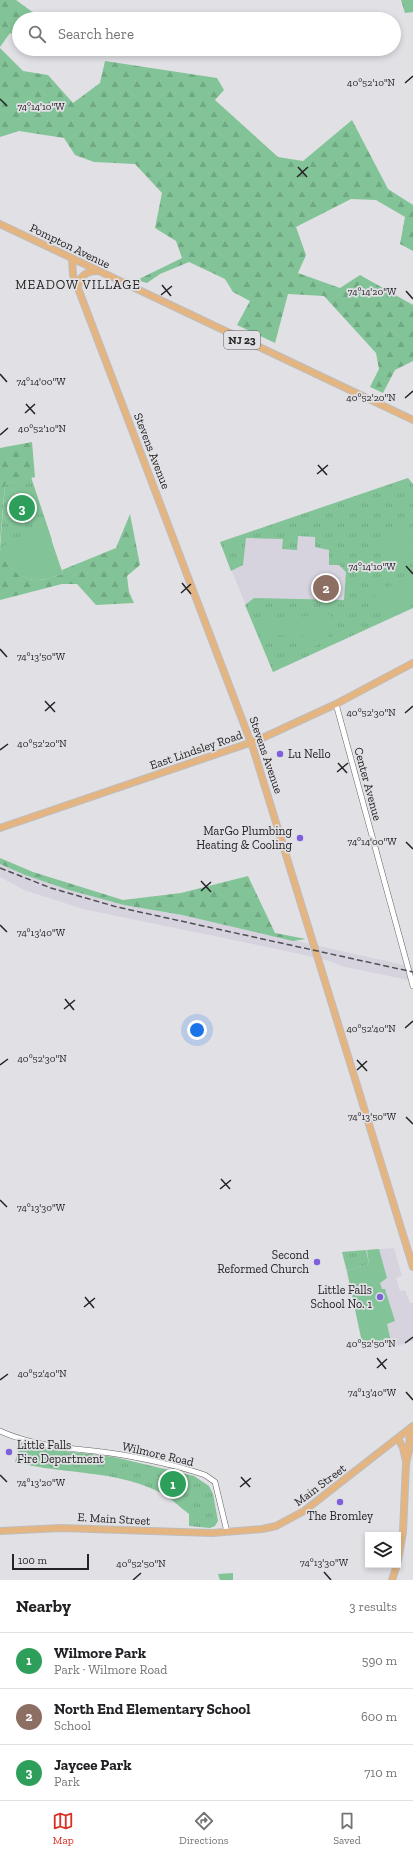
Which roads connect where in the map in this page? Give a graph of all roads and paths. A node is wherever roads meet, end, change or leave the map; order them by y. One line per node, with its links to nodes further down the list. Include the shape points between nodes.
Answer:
1 (0, 224): 2 (main road, Pompton Avenue / NJ 23)
2 (72, 259): 3 (main road, Pompton Avenue / NJ 23); 4 (main road, Stevens Avenue, via 73,275)
3 (97, 270): 4 (main road, via 84,275); 5 (main road, Pompton Avenue / NJ 23)
4 (78, 287): 8 (main road, Stevens Avenue)
5 (413, 420)
6 (413, 663): 7 (main road, East Lindsley Road)
7 (336, 704): 8 (main road, East Lindsley Road); 10 (street, Center Avenue)
8 (252, 742): 9 (main road, East Lindsley Road); 11 (main road, Stevens Avenue)
9 (0, 828)
10 (413, 986)
11 (413, 1267)
12 (411, 1427): 14 (main road, Main Street); 15 (main road)
13 (0, 1432): 17 (street, Wilmore Road, via 38,1444 124,1455 201,1474 215,1482)
14 (398, 1438): 15 (main road); 17 (main road, Main Street, via 285,1523 266,1528)
15 (406, 1462): 18 (main road)
16 (0, 1531): 17 (main road, E. Main Street, via 61,1528 200,1534)
17 (227, 1532)
18 (401, 1543)
19 (396, 1568): 20 (main road)
20 (392, 1580)

